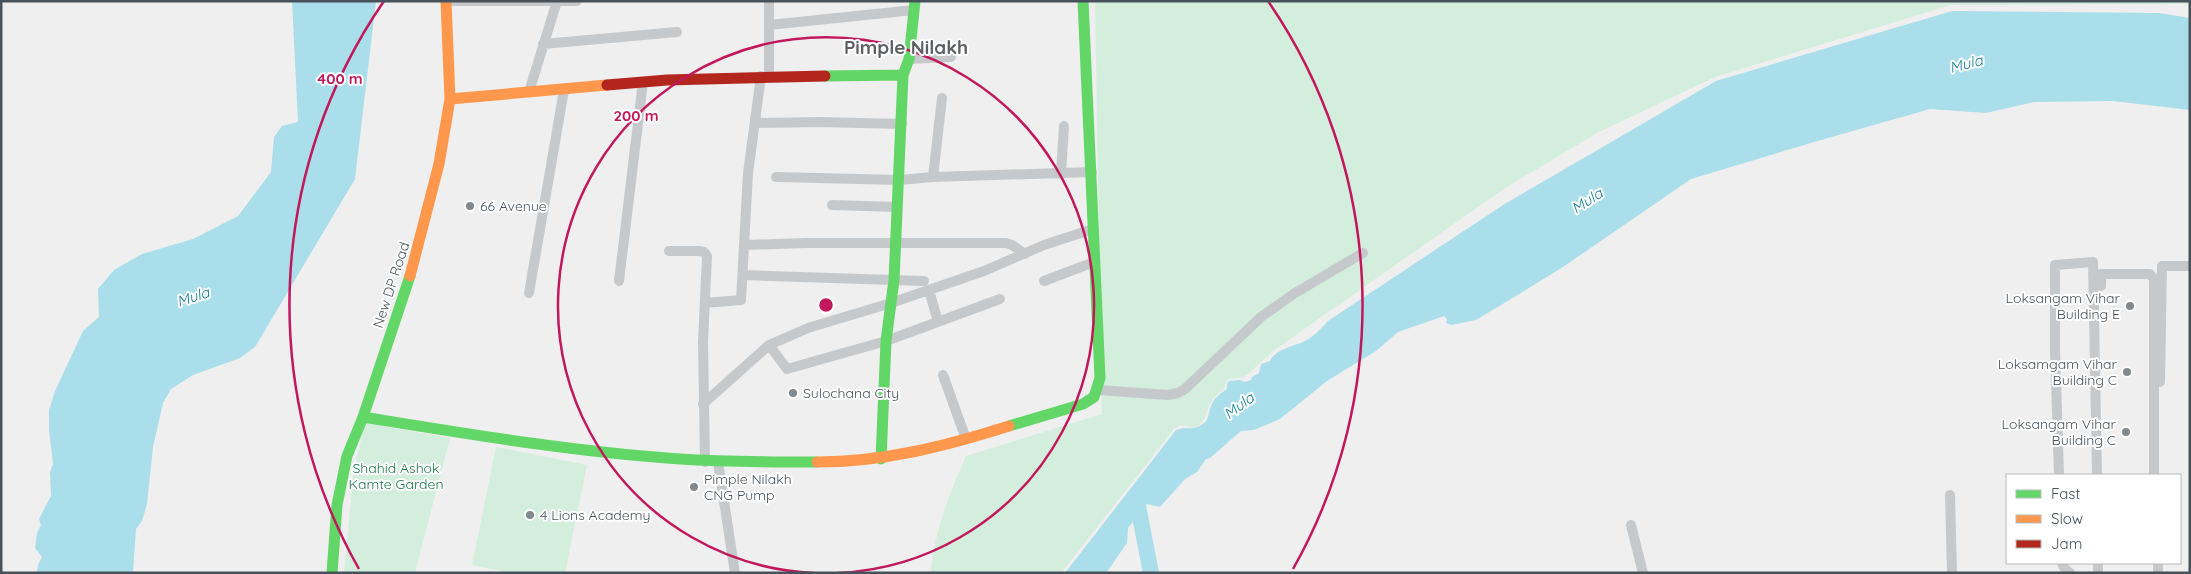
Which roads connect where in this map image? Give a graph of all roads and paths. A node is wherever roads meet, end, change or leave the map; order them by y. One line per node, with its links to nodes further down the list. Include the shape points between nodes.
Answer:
1 (446, 1): 2 (street); 18 (street, New DP Road)
2 (557, 1): 3 (street); 9 (street)
3 (577, 1)
4 (769, 1): 7 (street)
5 (1083, 1): 22 (street)
6 (915, 6): 7 (street); 11 (street)
7 (769, 25): 13 (street)
8 (677, 32): 9 (street)
9 (543, 44): 16 (street)
10 (951, 57): 11 (street)
11 (909, 59): 12 (street)
12 (903, 75): 13 (street); 20 (street)
13 (765, 76): 14 (street); 19 (street)
14 (643, 82): 15 (street); 39 (street)
15 (564, 90): 16 (street); 42 (street)
16 (529, 92): 18 (street, via 506,98)
17 (942, 98): 25 (street)
18 (450, 99): 52 (street, New DP Road, via 421,241)
19 (755, 123): 20 (street); 31 (street)
20 (902, 124): 26 (street)
21 (1064, 126): 23 (street)
22 (1092, 172): 23 (street); 29 (street)
23 (1061, 174): 25 (street)
24 (776, 177): 26 (street)
25 (933, 177): 26 (street)
26 (899, 180): 28 (street)
27 (832, 205): 28 (street)
28 (897, 207): 30 (street)
29 (1093, 229): 34 (street); 35 (street)
30 (896, 243): 31 (street); 34 (street, via 1012,244); 38 (street)
31 (744, 245): 37 (street)
32 (669, 251): 44 (street, via 706,253)
33 (1362, 253): 50 (street, via 1260,316 1178,393)
34 (1025, 254): 41 (street, via 984,271)
35 (1094, 262): 40 (street); 50 (street)
36 (2190, 266): 61 (street, via 2162,266)
37 (743, 275): 38 (street); 44 (street, via 741,300)
38 (894, 280): 41 (street); 45 (street)
39 (619, 281)
40 (1044, 281)
41 (926, 286): 45 (street); 46 (street)
42 (530, 293)
43 (1000, 299): 46 (street)
44 (705, 303): 51 (street)
45 (891, 303): 47 (street); 48 (street, via 808,328)
46 (938, 322): 47 (street)
47 (886, 342): 48 (street, via 787,369); 54 (street)
48 (769, 344): 51 (street)
49 (943, 375): 53 (street)
50 (1098, 390): 53 (street, via 1083,404)
51 (703, 404): 55 (street)
52 (363, 417): 55 (street, via 539,444); 64 (street, New DP Road, via 341,481)
53 (966, 439): 54 (street)
54 (881, 459): 56 (street)
55 (704, 462): 56 (street)
56 (718, 462): 65 (street)
57 (2059, 474): 58 (street, via 2055,264 2094,262)
58 (2097, 474)
59 (2103, 474): 60 (street, via 2100,274 2150,274 2154,279)
60 (2154, 474)
61 (2159, 474)
62 (1950, 495): 67 (street)
63 (1631, 525): 66 (street)
64 (332, 573)
65 (735, 573)
66 (1643, 573)
67 (1952, 573)

